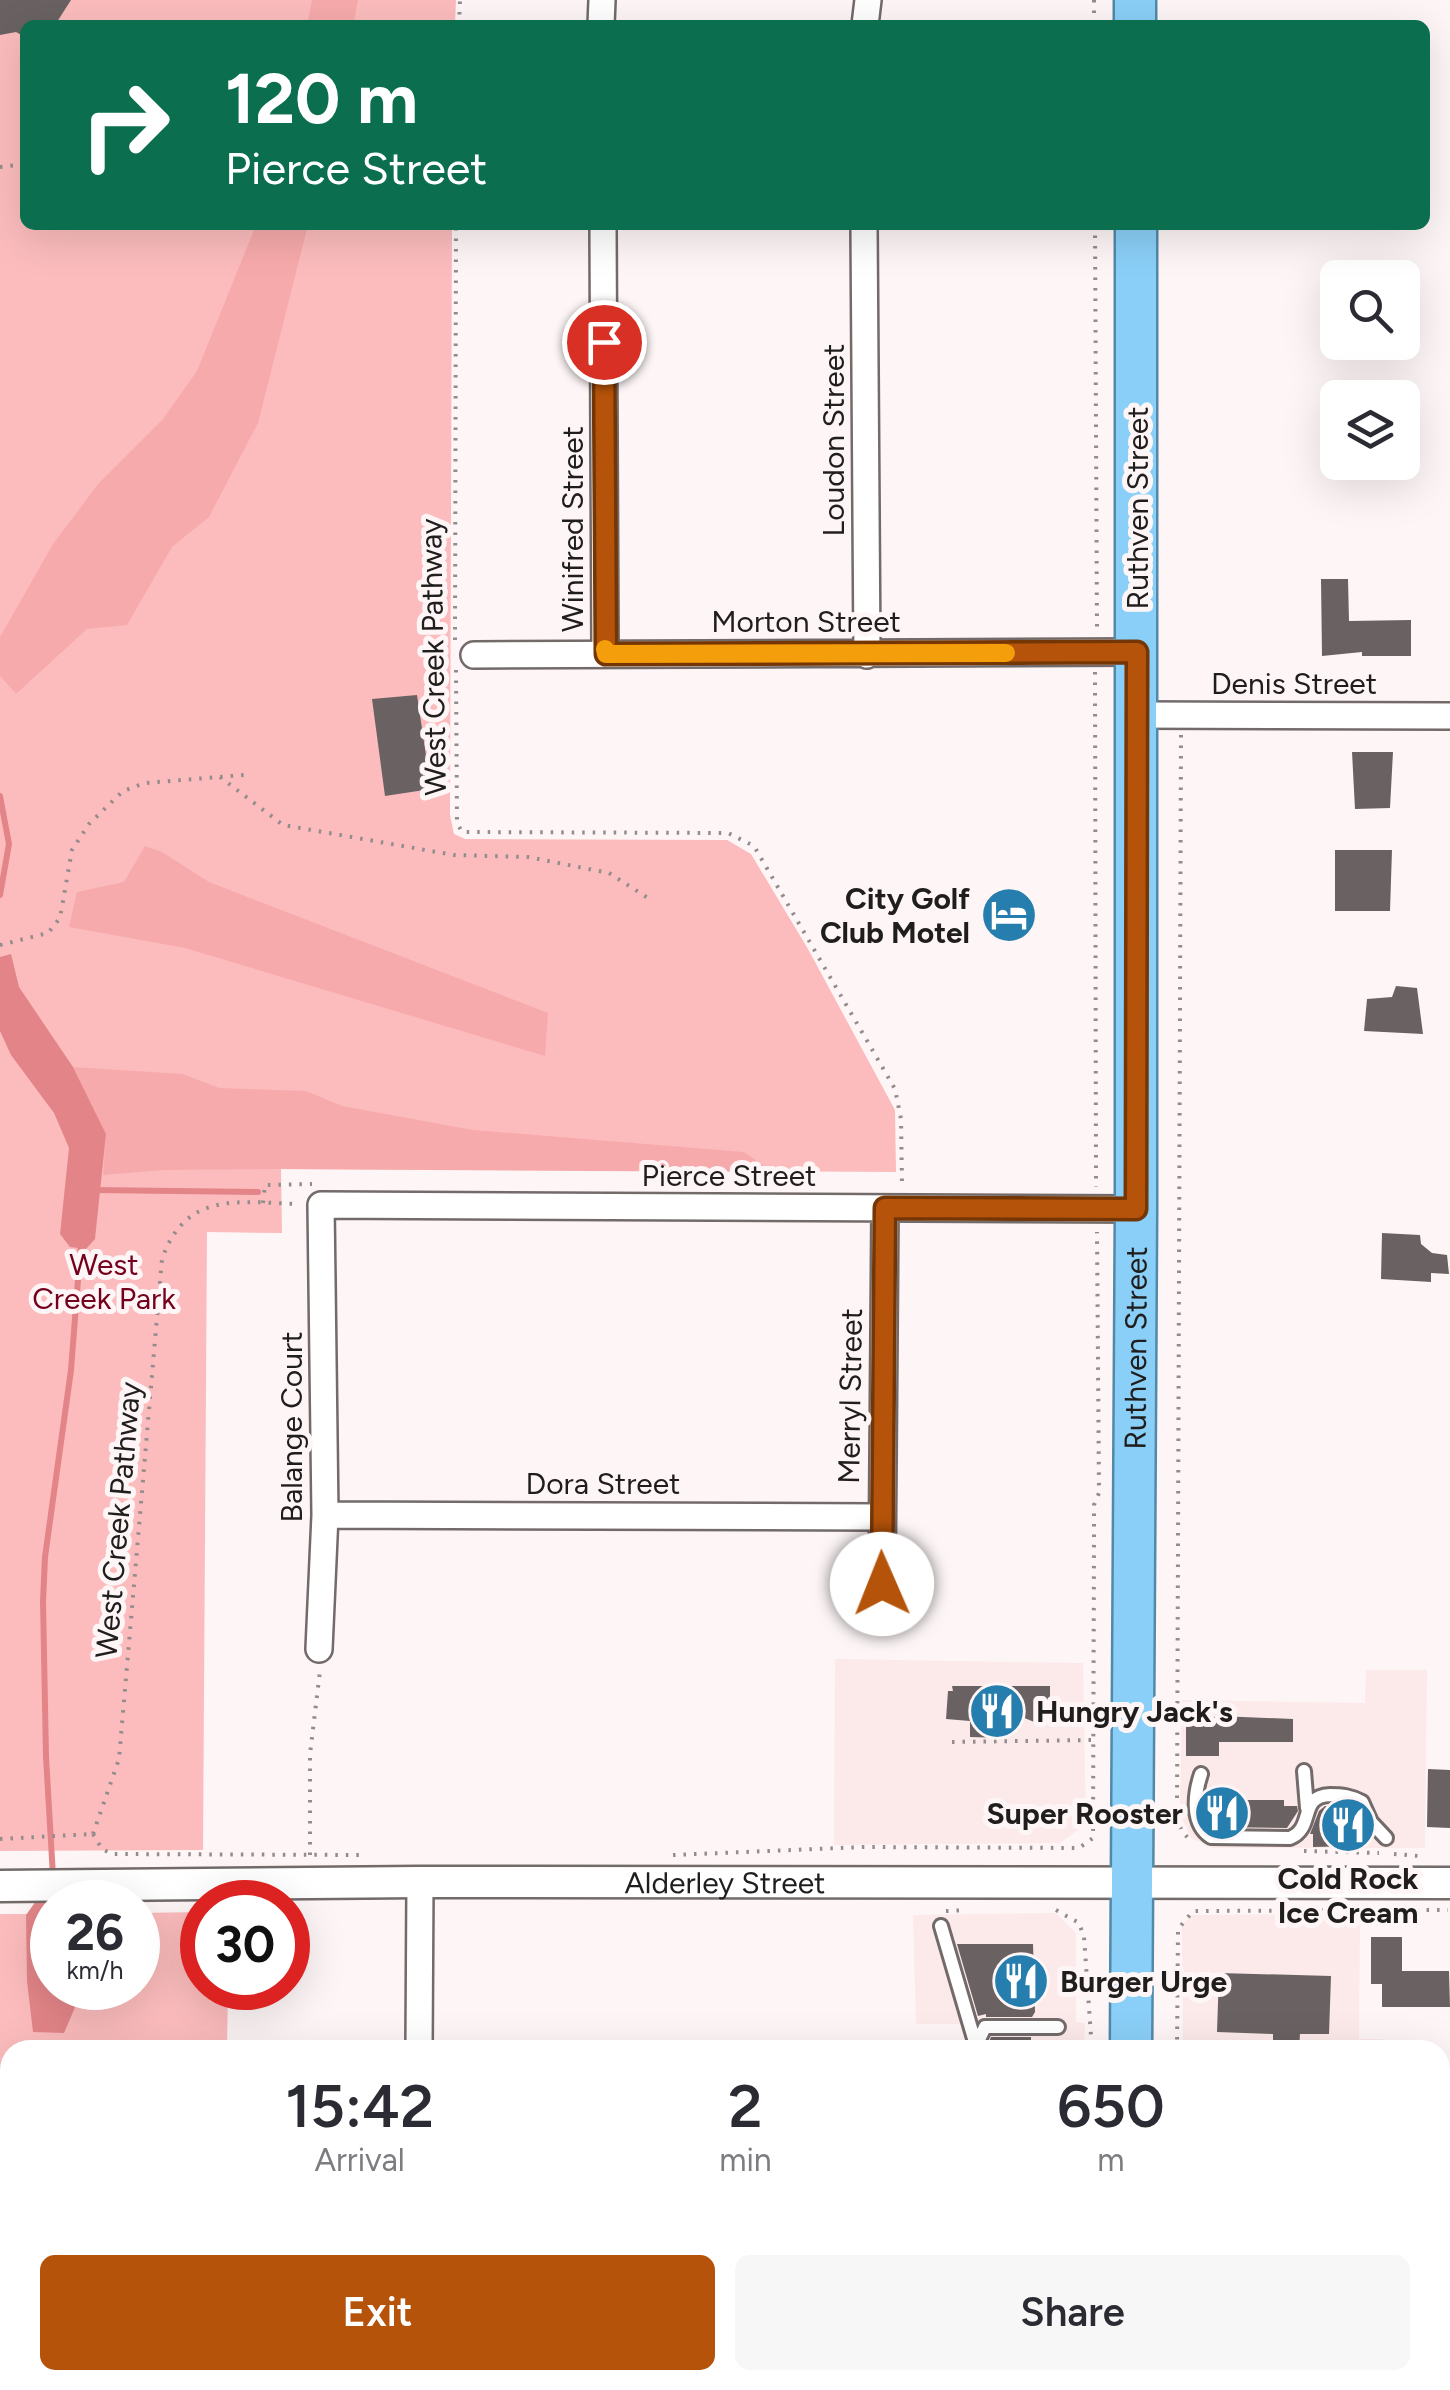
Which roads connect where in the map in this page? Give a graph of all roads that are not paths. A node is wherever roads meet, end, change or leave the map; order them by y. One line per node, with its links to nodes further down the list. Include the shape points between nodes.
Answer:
1 (603, 230): 6 (street, Winifred Street)
2 (864, 230): 7 (street, Loudon Street)
3 (1136, 230): 5 (highway, Ruthven Street)
4 (462, 652): 6 (street, Morton Street)
5 (1137, 652): 7 (street, Morton Street); 8 (highway, Ruthven Street)
6 (606, 654): 7 (street, Morton Street)
7 (867, 654)
8 (1137, 715): 9 (street, Denis Street); 12 (highway, Ruthven Street)
9 (1450, 716)
10 (321, 1204): 11 (street, Pierce Street); 13 (street, Balange Court)
11 (885, 1208): 12 (street, Pierce Street, via 1096,1198); 14 (street, Merryl Street)
12 (1136, 1209): 22 (highway, Ruthven Street)
13 (325, 1515): 14 (street, Dora Street); 16 (street, Balange Court)
14 (880, 1516): 15 (street, Merryl Street)
15 (882, 1584)
16 (319, 1649)
17 (1304, 1771): 19 (lane)
18 (1201, 1774): 19 (lane, via 1198,1816 1211,1837 1290,1838 1304,1828)
19 (1307, 1808): 20 (lane, via 1320,1796 1354,1797)
20 (1386, 1838)
21 (420, 1882): 22 (street, Alderley Street); 24 (street, Alderley Street); 27 (street)
22 (1131, 1883): 23 (street, Alderley Street); 30 (highway, Ruthven Street)
23 (1450, 1883)
24 (0, 1886)
25 (941, 1926): 28 (lane)
26 (1058, 2026): 29 (lane, via 985,2027)
27 (420, 2040)
28 (973, 2040)
29 (978, 2040)
30 (1131, 2040)

